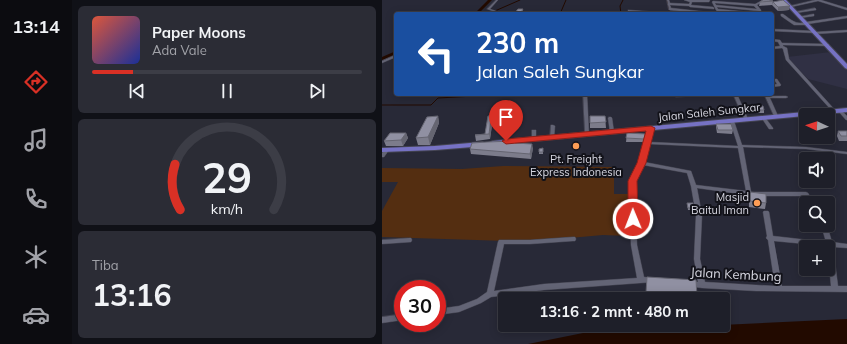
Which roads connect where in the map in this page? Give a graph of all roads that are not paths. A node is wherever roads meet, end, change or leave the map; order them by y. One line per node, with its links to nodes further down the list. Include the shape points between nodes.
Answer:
1 (497, 0): 19 (street, via 488,9)
2 (685, 0): 3 (street)
3 (691, 0): 7 (street); 9 (street)
4 (765, 0): 10 (street)
5 (784, 0): 11 (highway)
6 (819, 0): 11 (street); 16 (street)
7 (709, 1)
8 (668, 2): 9 (street); 14 (street)
9 (689, 5): 12 (street)
10 (754, 6): 12 (street, via 714,2); 12 (street, via 760,10)
11 (791, 6): 24 (highway)
12 (714, 7)
13 (657, 9): 21 (street)
14 (670, 9): 22 (street); 23 (street)
15 (815, 9): 24 (street)
16 (847, 9): 17 (street)
17 (839, 10)
18 (629, 11): 20 (street)
19 (494, 12)
20 (638, 12)
21 (656, 12)
22 (671, 12)
23 (698, 12)
24 (796, 12): 27 (highway)
25 (782, 14): 29 (street, via 796,24)
26 (813, 15): 27 (street)
27 (800, 16): 29 (highway)
28 (847, 17): 29 (street)
29 (806, 24): 32 (highway)
30 (774, 30): 32 (street)
31 (847, 31): 32 (street)
32 (814, 32): 35 (highway)
33 (774, 40): 34 (street, via 778,40)
34 (781, 45): 35 (street); 36 (street); 46 (street, via 785,48 785,54 790,62)
35 (827, 45): 39 (highway)
36 (774, 47)
37 (394, 57): 38 (street)
38 (382, 62)
39 (847, 66)
40 (774, 80): 41 (street, via 779,85)
41 (774, 86)
42 (585, 96): 57 (street)
43 (736, 96): 50 (street)
44 (767, 96): 45 (street); 47 (street)
45 (786, 97)
46 (840, 111): 47 (highway, Jalan Saleh Sungkar); 51 (street)
47 (776, 116): 48 (highway, Jalan Saleh Sungkar)
48 (763, 117): 50 (highway, Jalan Saleh Sungkar); 55 (street)
49 (610, 118): 56 (street)
50 (746, 119): 52 (highway, Jalan Saleh Sungkar)
51 (847, 119)
52 (732, 121): 54 (highway, Jalan Saleh Sungkar); 60 (street)
53 (553, 126): 58 (street)
54 (651, 128): 56 (highway, Jalan Saleh Sungkar); 59 (street)
55 (771, 128)
56 (612, 132): 57 (highway, Jalan Saleh Sungkar)
57 (587, 134): 58 (highway, Jalan Saleh Sungkar)
58 (552, 137): 61 (highway, Jalan Saleh Sungkar, via 534,135)
59 (648, 142): 60 (street); 63 (street)
60 (739, 147): 62 (street, via 806,148); 65 (street)
61 (384, 152)
62 (847, 153)
63 (641, 163): 64 (street, via 689,172); 76 (street, via 632,181 634,245)
64 (694, 186): 65 (street); 79 (street, via 699,215 697,259)
65 (749, 194): 66 (street)
66 (807, 196)
67 (766, 212): 68 (street)
68 (770, 238): 71 (street); 80 (street)
69 (573, 239): 83 (street, via 501,242)
70 (409, 240): 72 (street)
71 (799, 241)
72 (382, 242)
73 (835, 245): 74 (street)
74 (847, 246)
75 (834, 276): 81 (street)
76 (641, 280): 77 (street); 83 (street)
77 (656, 280)
78 (679, 283): 79 (street, Jalan Kembung)
79 (702, 285): 80 (street, Jalan Kembung)
80 (779, 288): 81 (street, Jalan Kembung)
81 (835, 288): 82 (street, Jalan Kembung)
82 (847, 290)
83 (490, 294): 84 (street, via 459,309)
84 (446, 311)
85 (394, 318): 86 (street)
86 (382, 320)

